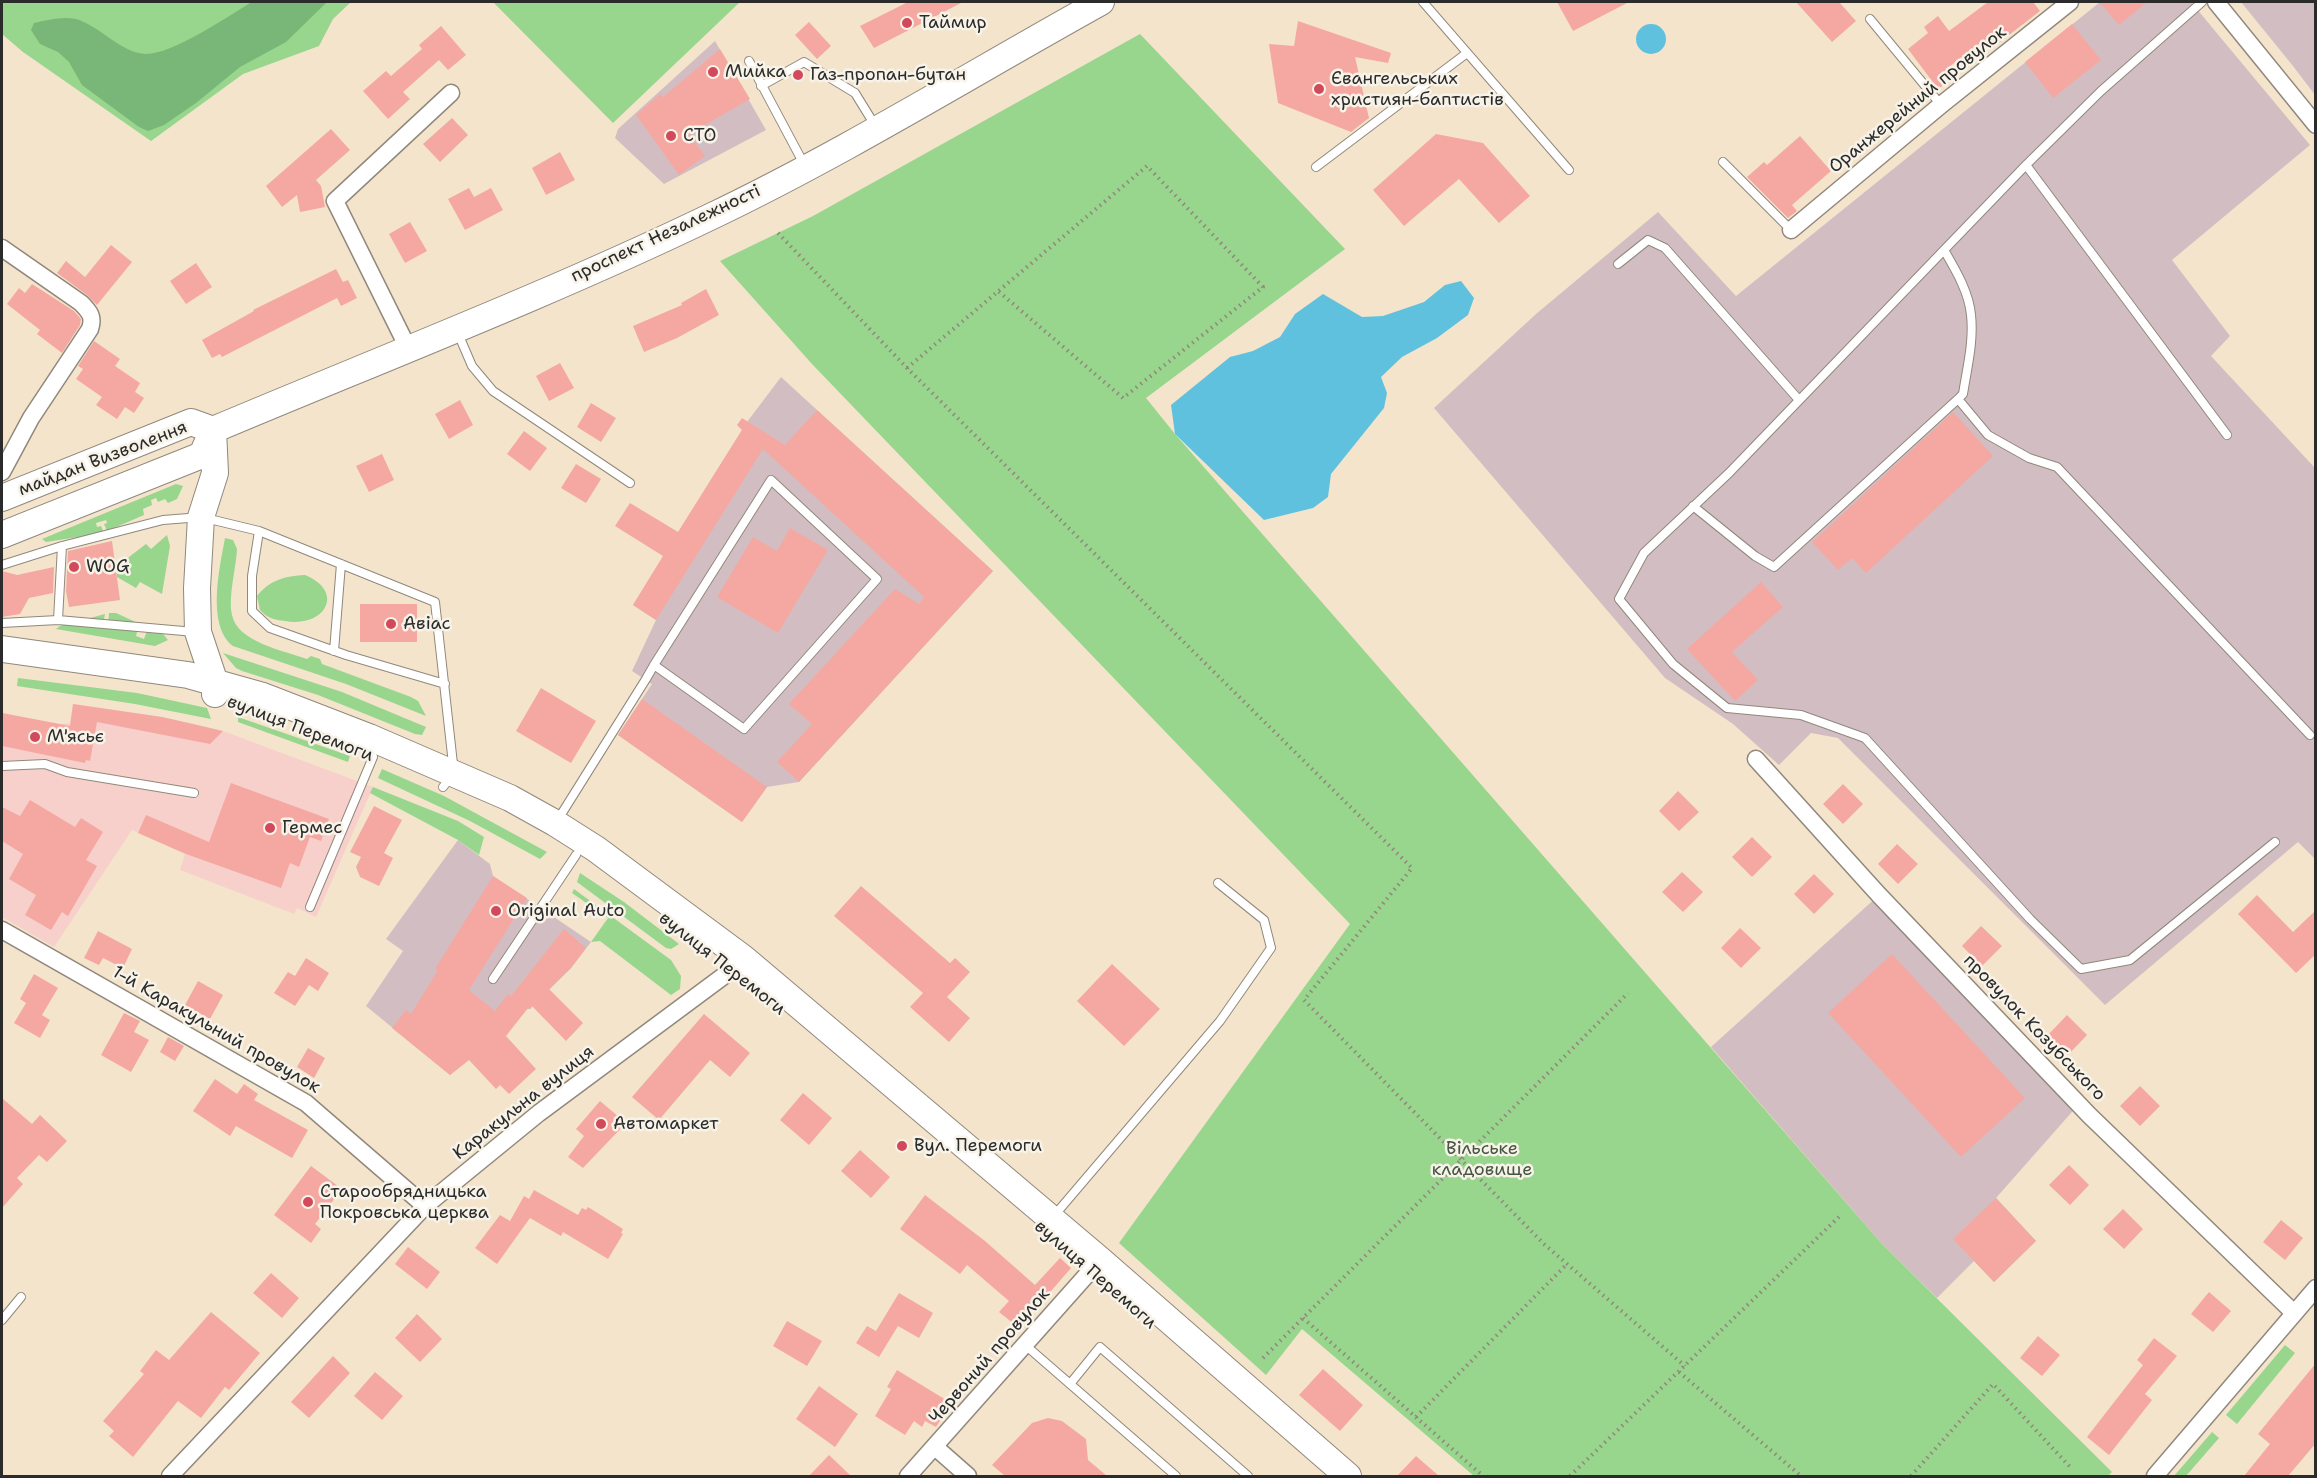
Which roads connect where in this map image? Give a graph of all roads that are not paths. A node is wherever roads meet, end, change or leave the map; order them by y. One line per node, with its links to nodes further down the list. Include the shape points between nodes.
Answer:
1 (1423, 2): 7 (lane)
2 (2070, 2): 11 (street, Оранжерейний провулок)
3 (2202, 2): 15 (lane, via 2101,91)
4 (2216, 2): 12 (street)
5 (1087, 5): 13 (main road, проспект Незалежності)
6 (1870, 19): 11 (lane)
7 (1467, 53): 17 (lane); 18 (lane)
8 (749, 61): 9 (lane)
9 (761, 87): 13 (lane, via 804,62 855,93); 16 (lane)
10 (451, 93): 24 (street, via 335,201)
11 (1941, 105): 19 (street, Оранжерейний провулок)
12 (2316, 125)
13 (877, 128): 16 (main road, проспект Незалежності)
14 (1723, 162): 19 (lane)
15 (2026, 165): 21 (lane); 28 (lane)
16 (805, 167): 23 (main road, проспект Незалежності, via 711,217)
17 (1316, 167)
18 (1569, 170)
19 (1791, 230)
20 (2, 248): 29 (street, via 81,303 93,319 30,417)
21 (1944, 250): 25 (lane, via 1971,314 1971,346 1963,394); 26 (lane)
22 (1618, 264): 26 (lane, via 1648,240 1665,248)
23 (456, 328): 24 (main road, проспект Незалежності); 30 (lane, via 472,366 492,391)
24 (408, 348): 27 (main road, проспект Незалежності)
25 (1958, 399): 32 (lane, via 1774,567); 48 (lane, via 1988,435 2029,458 2057,467)
26 (1799, 400): 32 (lane)
27 (213, 430): 31 (main road, майдан Визволення, via 191,422); 33 (main road, via 215,473); 35 (main road, майдан Визволення, via 202,454)
28 (2227, 435)
29 (2, 472)
30 (630, 483)
31 (2, 498)
32 (1694, 506): 55 (lane, via 1644,553 1619,599 1672,664 1727,708 1801,715 1865,738 2030,919 2081,969 2130,960)
33 (201, 517): 34 (lane); 36 (lane, via 163,520); 41 (main road)
34 (259, 531): 37 (lane); 43 (lane, via 252,576 252,611 270,628)
35 (2, 536)
36 (62, 546): 38 (lane); 39 (lane)
37 (341, 564): 43 (lane); 46 (lane, via 435,602)
38 (2, 565)
39 (58, 620): 40 (lane); 41 (lane)
40 (2, 622)
41 (198, 632): 47 (main road)
42 (2, 649): 47 (main road, via 188,675)
43 (334, 651): 46 (lane)
44 (654, 665): 44 (lane, via 771,480 877,579 744,729); 54 (lane)
45 (2, 666): 47 (main road, вулиця Перемоги)
46 (445, 684): 52 (lane)
47 (215, 690): 49 (main road, вулиця Перемоги); 52 (main road, вулиця Перемоги, via 263,696 369,737)
48 (2310, 735)
49 (373, 757): 52 (main road, вулиця Перемоги); 58 (lane)
50 (1756, 759): 67 (street, провулок Козубського, via 1879,895 2089,1115)
51 (2, 765): 53 (lane, via 45,764 67,772)
52 (448, 780): 54 (main road, вулиця Перемоги, via 510,798); 56 (main road, вулиця Перемоги)
53 (194, 793)
54 (555, 824): 60 (main road, вулиця Перемоги, via 596,849)
55 (2275, 842)
56 (576, 855): 60 (main road, вулиця Перемоги); 61 (lane)
57 (1218, 883): 63 (lane, via 1264,920 1271,948 1220,1021)
58 (310, 907)
59 (2, 930): 62 (street, 1-й Каракульний провулок, via 306,1102)
60 (738, 963): 62 (street, Каракульна вулиця, via 539,1113); 63 (main road, вулиця Перемоги); 64 (main road, вулиця Перемоги)
61 (494, 979)
62 (425, 1206): 72 (street, Каракульна вулиця)
63 (1051, 1220): 64 (main road, вулиця Перемоги)
64 (1096, 1266): 69 (street, Червоний провулок); 77 (main road, вулиця Перемоги); 78 (main road, вулиця Перемоги)
65 (2316, 1288): 67 (street)
66 (21, 1297): 68 (lane)
67 (2294, 1313): 79 (street)
68 (2, 1320)
69 (1024, 1344): 70 (lane); 71 (street, Червоний провулок)
70 (1070, 1384): 75 (lane); 76 (lane, via 1100,1347)
71 (935, 1448): 73 (street, Червоний провулок); 74 (street)
72 (170, 1476)
73 (908, 1476)
74 (968, 1476)
75 (1176, 1476)
76 (1248, 1476)
77 (1328, 1476)
78 (1348, 1476)
79 (2155, 1476)

